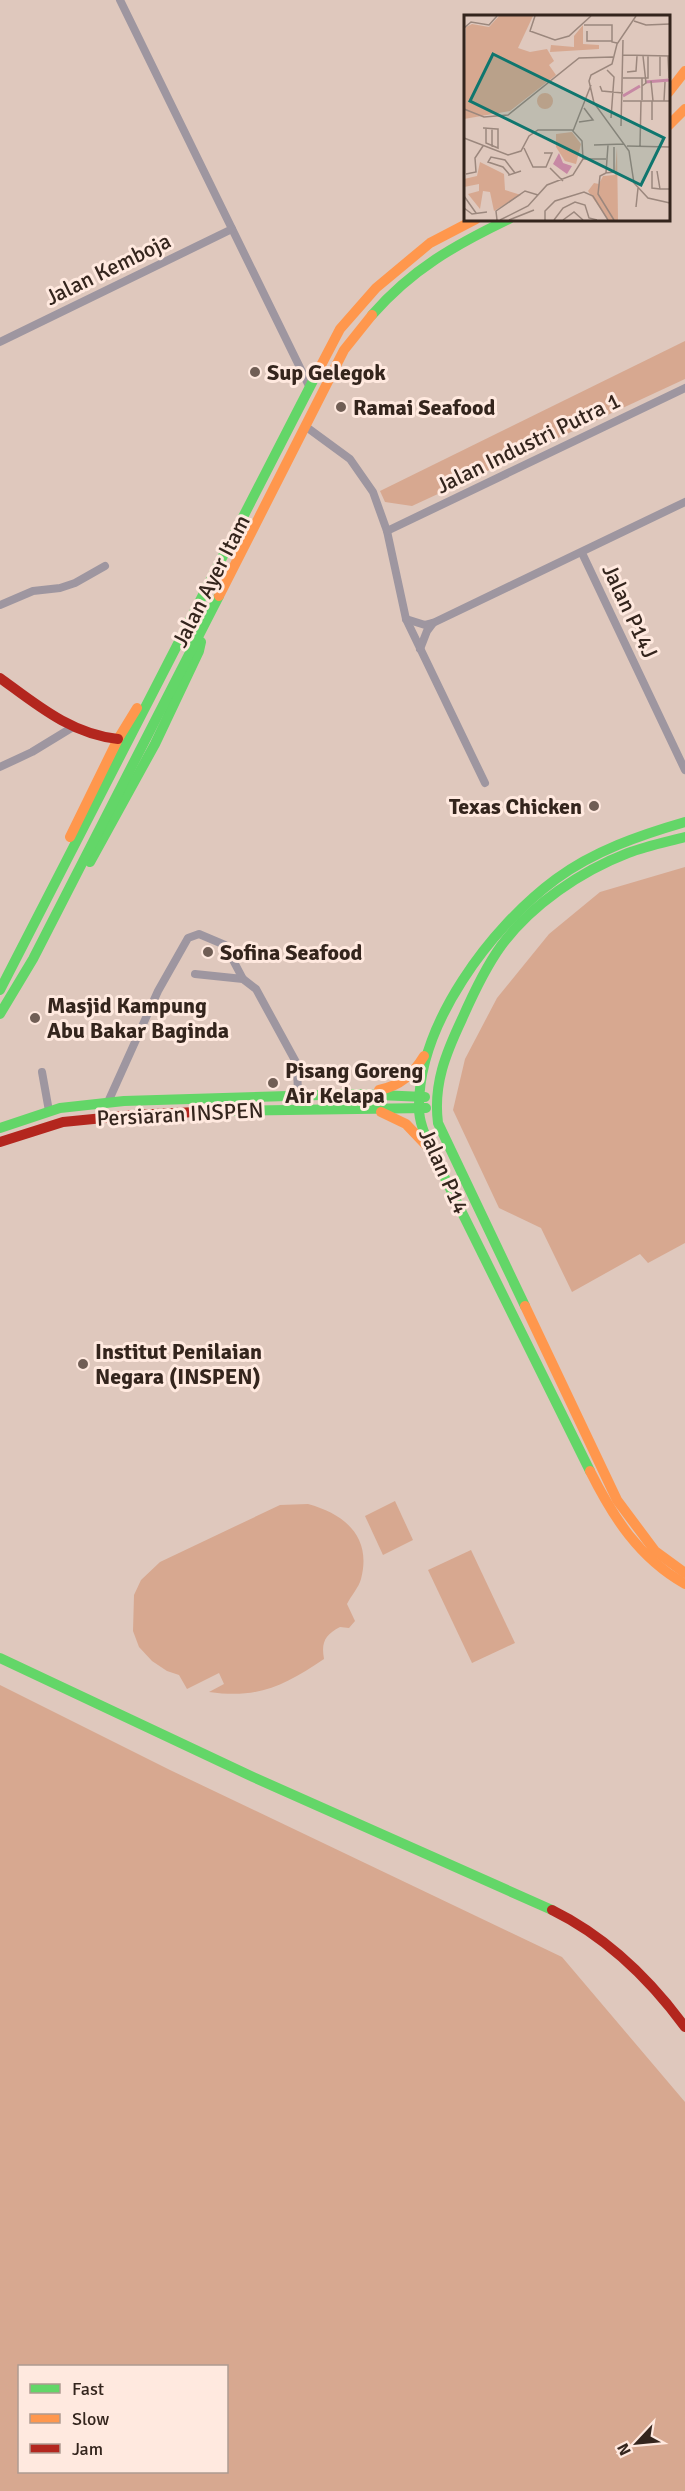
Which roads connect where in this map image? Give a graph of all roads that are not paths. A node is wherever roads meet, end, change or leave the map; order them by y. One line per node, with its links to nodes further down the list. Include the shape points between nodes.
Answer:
1 (120, 0): 8 (street)
2 (685, 71): 3 (main road)
3 (670, 92)
4 (685, 109): 5 (main road)
5 (671, 123)
6 (474, 220): 10 (main road, Jalan Ayer Itam, via 430,243 376,288 340,328)
7 (507, 220): 12 (main road, Jalan Ayer Itam, via 446,251 391,294 344,350)
8 (232, 229): 9 (street, Jalan Kemboja); 10 (street)
9 (0, 342)
10 (309, 386): 20 (main road, Jalan Ayer Itam)
11 (685, 388): 14 (street, Jalan Industri Putra 1)
12 (305, 426): 14 (street, via 350,459 373,492); 34 (main road, Jalan Ayer Itam, via 206,620 199,651 155,744 92,860 74,878)
13 (685, 502): 15 (street)
14 (387, 531): 18 (street)
15 (582, 553): 19 (street, Jalan P14J); 26 (street, Jalan P14J)
16 (105, 566): 17 (street, via 75,583 33,591)
17 (0, 605)
18 (406, 619): 19 (street); 21 (street)
19 (433, 623): 21 (street)
20 (183, 633): 24 (main road); 30 (main road, Jalan Ayer Itam)
21 (420, 649): 27 (street)
22 (0, 678): 23 (main road)
23 (73, 727): 24 (main road, via 94,737); 25 (street)
24 (118, 739): 30 (main road)
25 (0, 767)
26 (685, 770)
27 (485, 783)
28 (685, 822): 35 (main road, Jalan P14, via 623,841 556,879 527,903 493,937 456,993)
29 (685, 837): 41 (main road, Jalan P14, via 626,854 598,868 563,890 505,941 470,1002 439,1069)
30 (27, 938): 33 (main road, Jalan Ayer Itam)
31 (195, 974): 32 (street)
32 (243, 979): 38 (street, via 256,989 293,1054); 39 (street, via 225,945 199,934 188,938 158,991)
33 (0, 990)
34 (0, 1014)
35 (439, 1029): 37 (main road, via 408,1077 392,1088); 40 (main road, Jalan P14, via 424,1064)
36 (42, 1072): 43 (street)
37 (355, 1094): 38 (main road, Persiaran INSPEN); 40 (main road)
38 (298, 1095): 39 (main road, Persiaran INSPEN)
39 (108, 1102): 43 (main road, Persiaran INSPEN)
40 (420, 1103): 41 (main road); 42 (main road); 46 (main road, Jalan P14, via 423,1128)
41 (435, 1103): 47 (main road, Jalan P14, via 438,1123 617,1500 659,1555)
42 (363, 1107): 45 (main road, Persiaran INSPEN, via 134,1115 63,1122); 46 (main road, via 395,1116 411,1126)
43 (49, 1111): 44 (main road, Persiaran INSPEN)
44 (0, 1128)
45 (0, 1142)
46 (434, 1156): 48 (main road, Jalan P14, via 607,1505 650,1562)
47 (685, 1573)
48 (685, 1584)
49 (0, 1658): 50 (main road, via 580,1924 629,1960)
50 (685, 2027)

